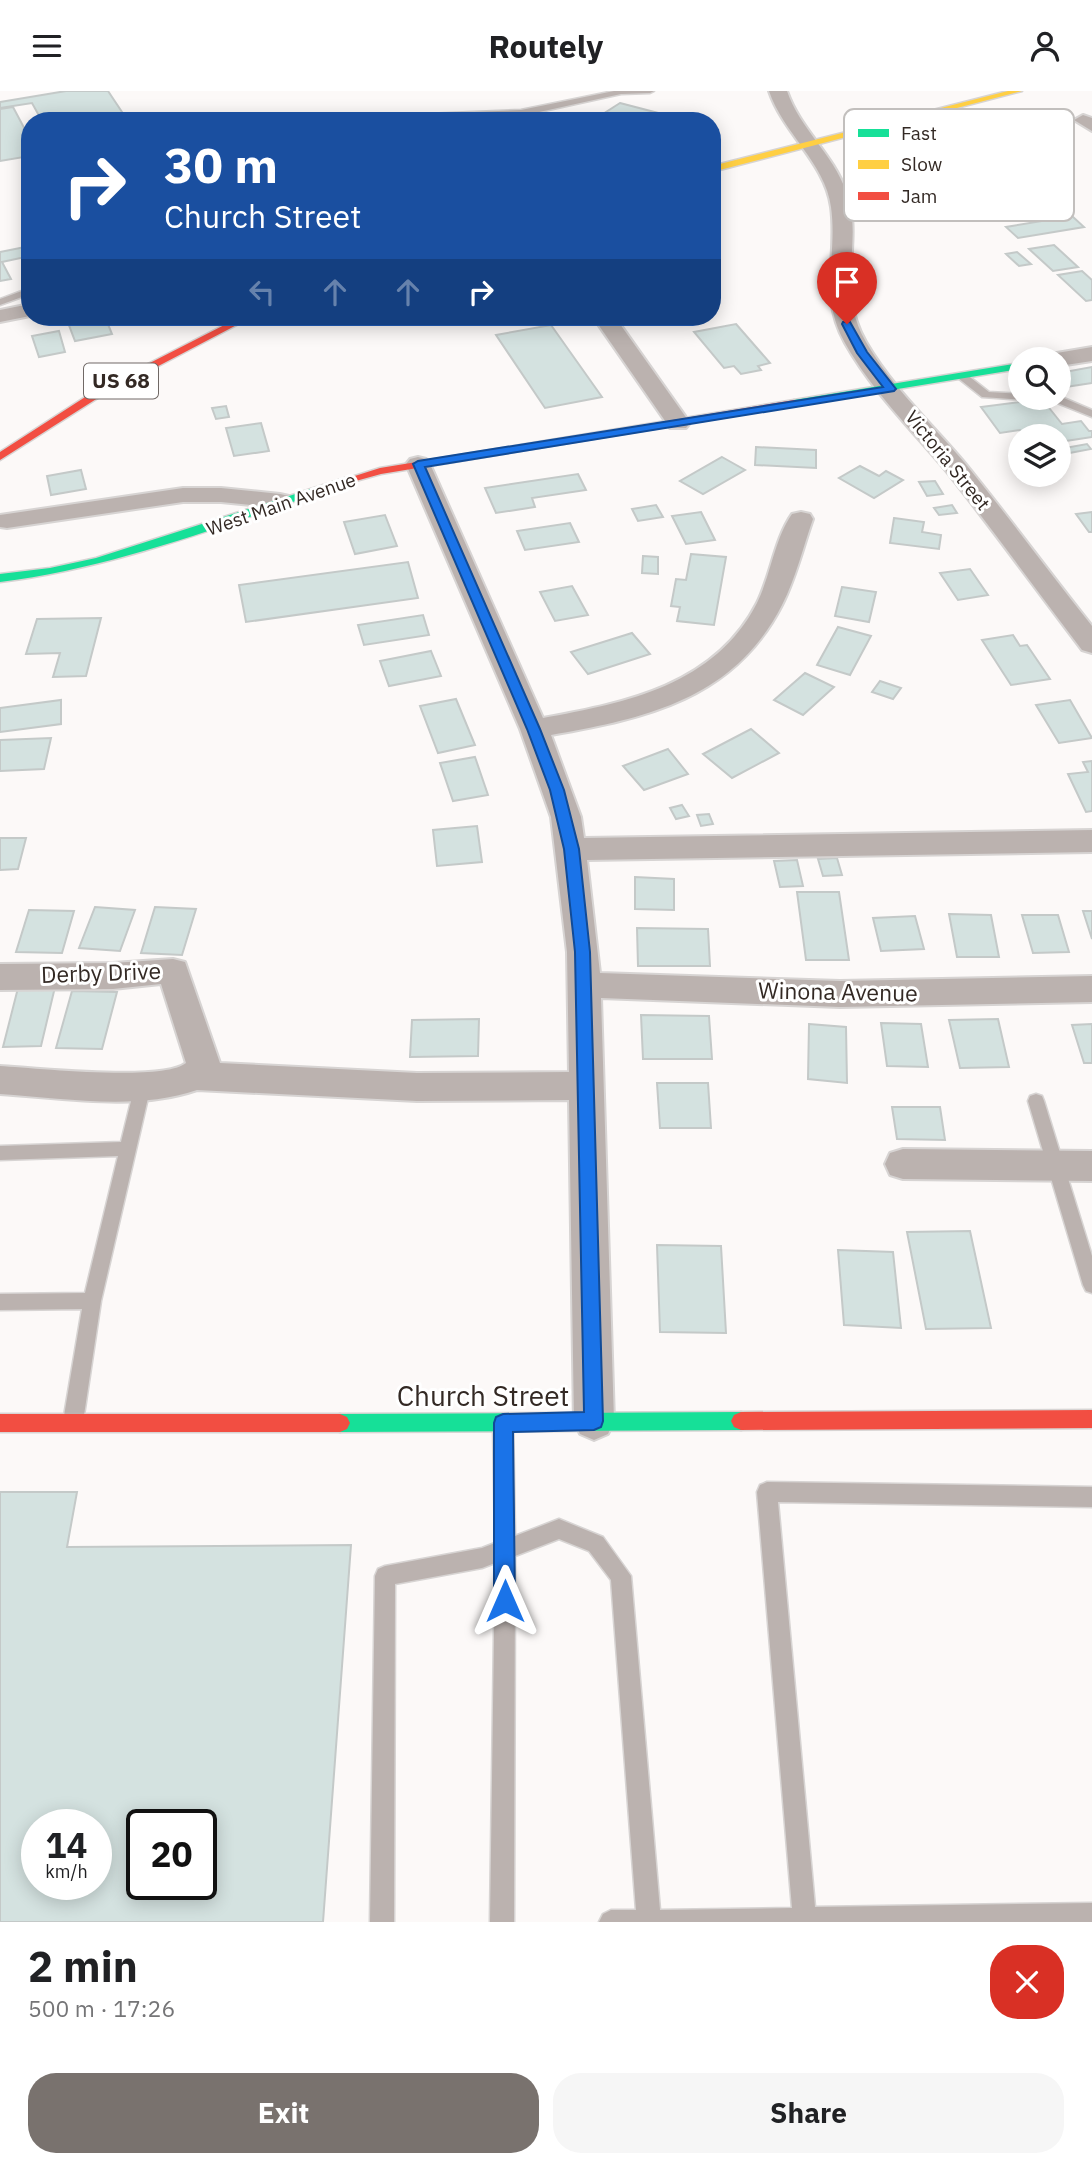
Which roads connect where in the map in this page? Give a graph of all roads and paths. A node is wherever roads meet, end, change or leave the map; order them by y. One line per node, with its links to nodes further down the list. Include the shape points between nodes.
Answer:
1 (650, 91): 5 (lane, via 621,92)
2 (778, 91): 7 (street, Victoria Street, via 783,107)
3 (1018, 91): 4 (street)
4 (947, 109)
5 (526, 112)
6 (844, 135): 7 (street)
7 (808, 144): 8 (street); 19 (street, Victoria Street, via 829,174 840,202 837,272 841,307 862,353)
8 (721, 167)
9 (21, 294): 10 (lane)
10 (0, 302)
11 (21, 312): 12 (street)
12 (0, 316)
13 (229, 326): 24 (street, US 68, via 97,394)
14 (611, 326): 23 (street)
15 (1092, 354): 16 (street)
16 (1071, 357)
17 (1008, 368): 18 (street, West Main Avenue)
18 (962, 376): 19 (street, West Main Avenue); 20 (lane, via 986,395)
19 (891, 389): 23 (street, West Main Avenue); 30 (street, Victoria Street)
20 (1008, 396)
21 (1071, 405): 22 (lane)
22 (1092, 414)
23 (678, 423): 25 (street, West Main Avenue)
24 (0, 457)
25 (418, 464): 26 (street, West Main Avenue); 31 (street)
26 (280, 501): 28 (street, via 183,495); 29 (street, West Main Avenue, via 105,561)
27 (801, 519): 31 (street, via 769,606 732,659 694,686 644,706)
28 (7, 521)
29 (0, 577)
30 (1091, 642)
31 (534, 729): 33 (street, via 562,804)
32 (1092, 841): 33 (street)
33 (571, 849): 35 (street)
34 (0, 977): 37 (street, Derby Drive, via 173,971 204,1066)
35 (583, 985): 36 (street, Winona Avenue, via 839,994); 40 (street)
36 (1092, 989)
37 (196, 1076): 39 (street, via 170,1084); 40 (street, via 417,1087)
38 (0, 1080): 39 (street)
39 (143, 1085): 42 (lane)
40 (585, 1086): 50 (street)
41 (1036, 1101): 45 (lane)
42 (128, 1149): 43 (lane); 47 (lane)
43 (0, 1153)
44 (903, 1164): 45 (street)
45 (1074, 1166): 46 (lane)
46 (1092, 1285)
47 (92, 1301): 48 (lane); 51 (lane)
48 (0, 1303)
49 (1092, 1419): 50 (street, Church Street)
50 (594, 1421): 53 (street, Church Street)
51 (73, 1422): 52 (street, Church Street); 53 (street, Church Street)
52 (0, 1423)
53 (503, 1423): 55 (lane)
54 (1092, 1497): 57 (lane, via 767,1492)
55 (505, 1548): 58 (lane, via 559,1529 596,1544 621,1576); 59 (lane, via 482,1558 385,1576); 60 (lane)
56 (1092, 1915): 57 (lane)
57 (806, 1920): 58 (lane)
58 (649, 1921): 61 (lane)
59 (383, 1922)
60 (502, 1922)
61 (611, 1922)

